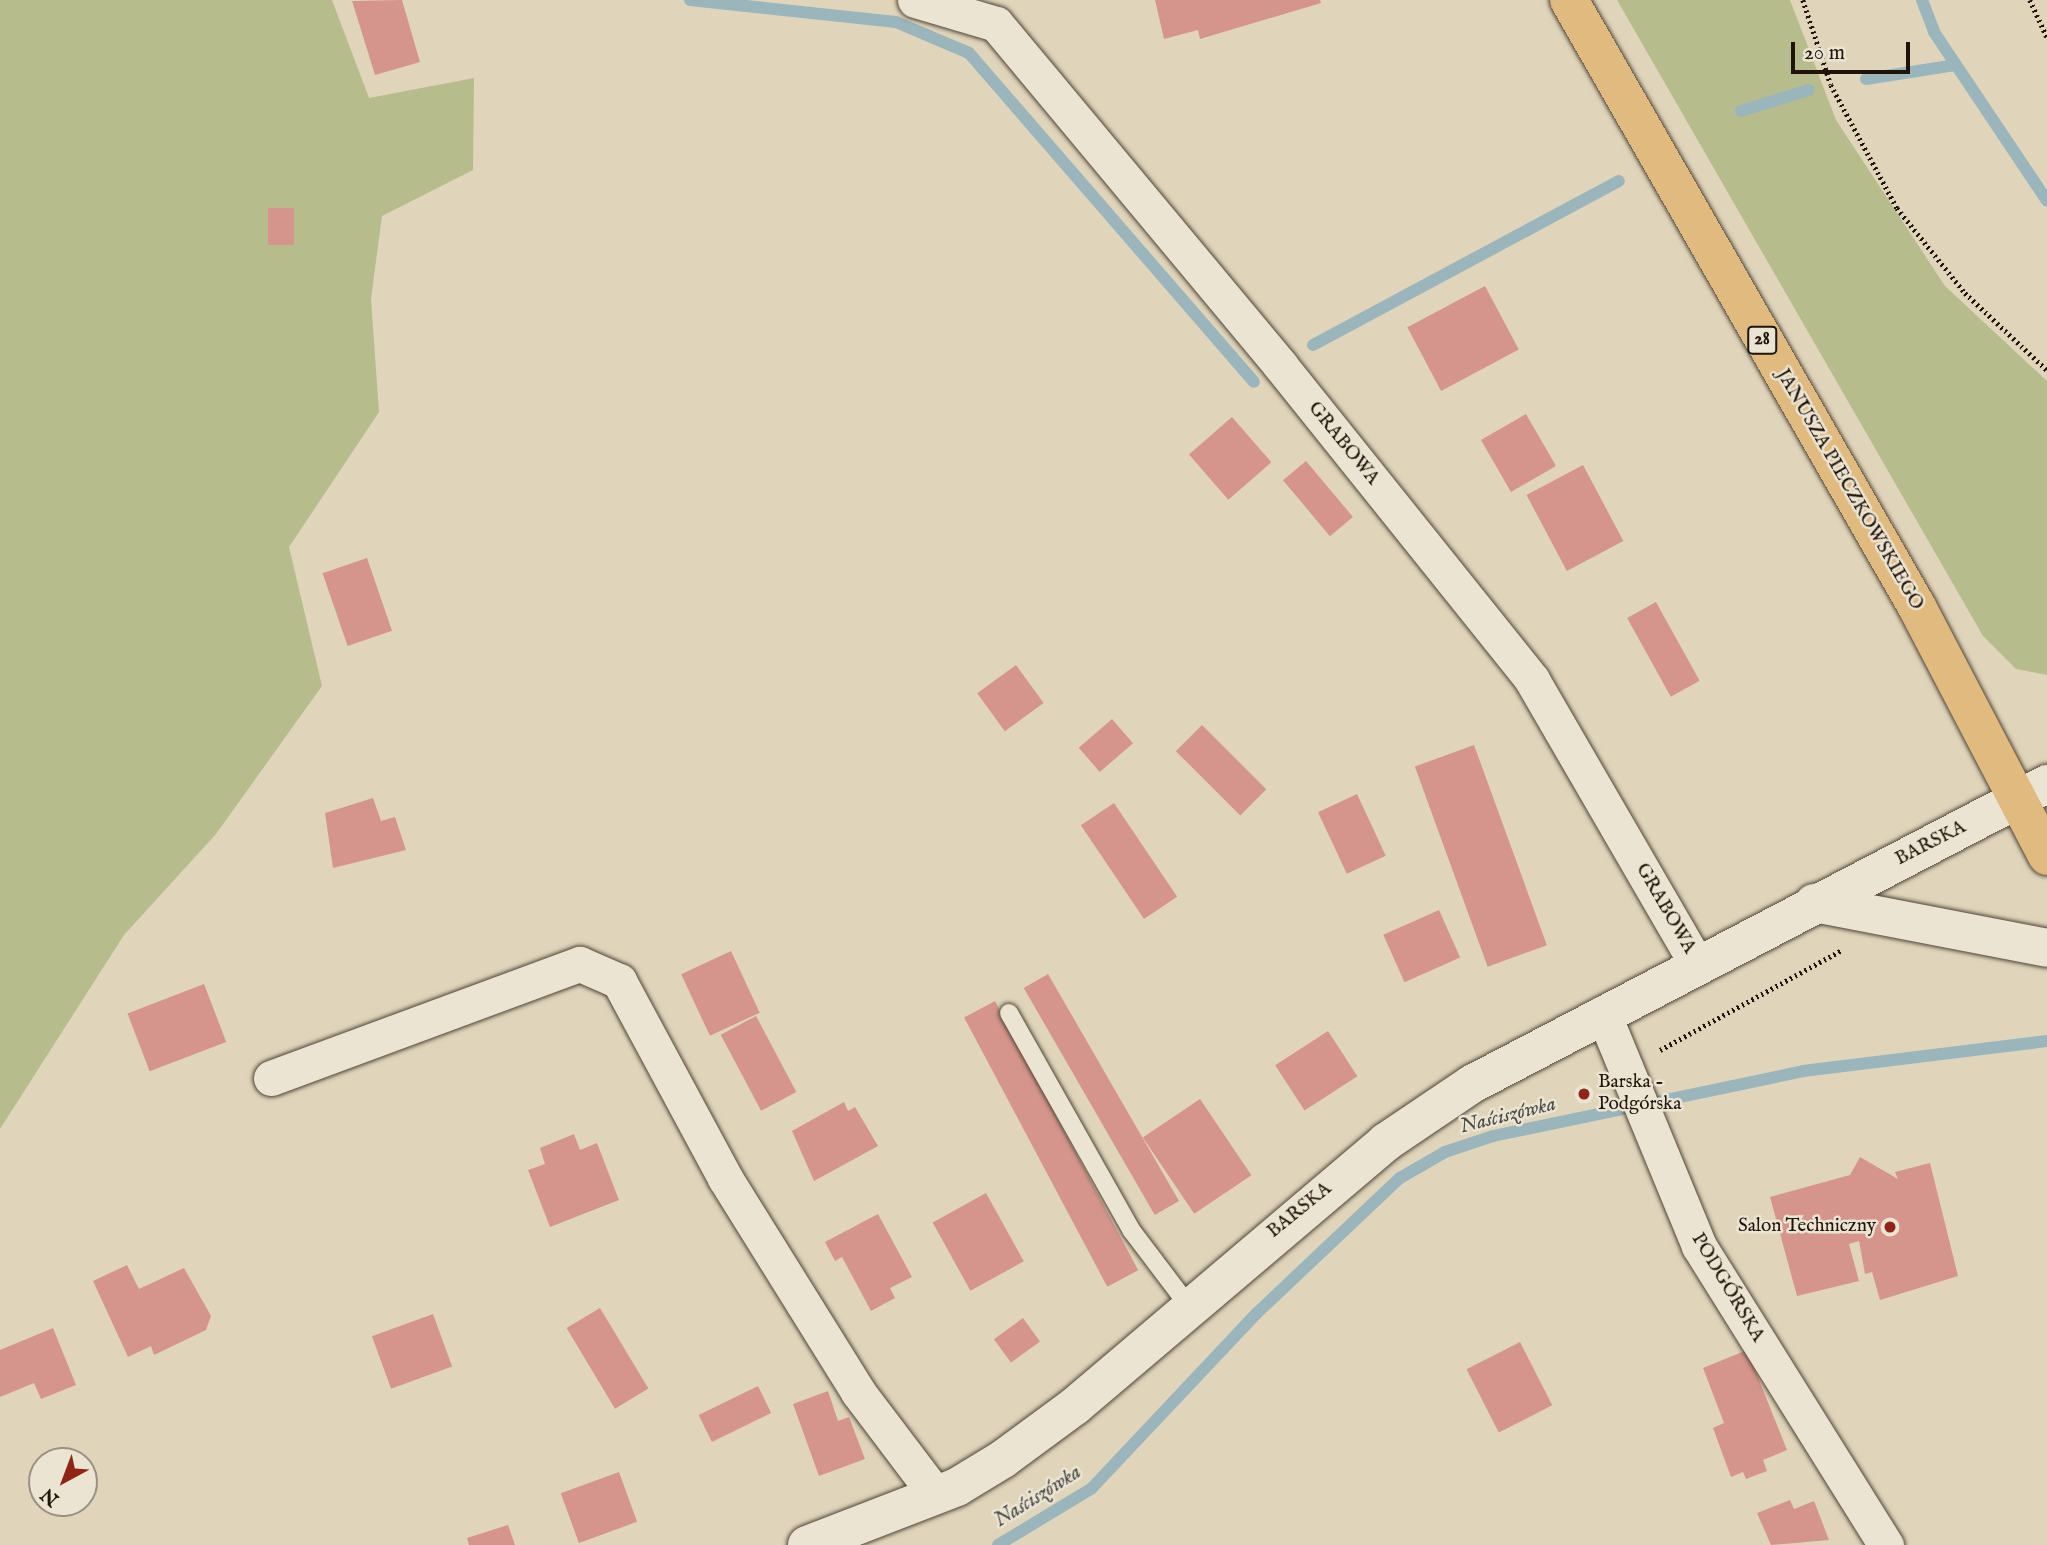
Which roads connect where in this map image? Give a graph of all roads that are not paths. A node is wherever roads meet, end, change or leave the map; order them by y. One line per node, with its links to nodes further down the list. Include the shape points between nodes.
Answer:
1 (915, 0): 7 (street, GRABOWA, via 996,24 1280,365 1532,680)
2 (1569, 0): 3 (main road, JANUSZA PIECZKOWSKIEGO / 28, via 1917,607)
3 (2033, 792): 4 (main road, 28); 5 (street, BARSKA)
4 (2047, 856)
5 (1814, 903): 6 (street); 7 (street, BARSKA)
6 (2047, 948)
7 (1696, 962): 9 (street, BARSKA)
8 (1009, 1013): 11 (lane, via 1132,1231)
9 (1604, 1013): 11 (street, BARSKA, via 1472,1084 1386,1142); 14 (street, PODGÓRSKA, via 1699,1246)
10 (271, 1078): 12 (street, via 580,964 619,981 732,1189 858,1392)
11 (1188, 1305): 12 (street, BARSKA, via 1075,1406 1003,1458)
12 (936, 1495): 13 (street, BARSKA)
13 (807, 1545)
14 (1886, 1545)

